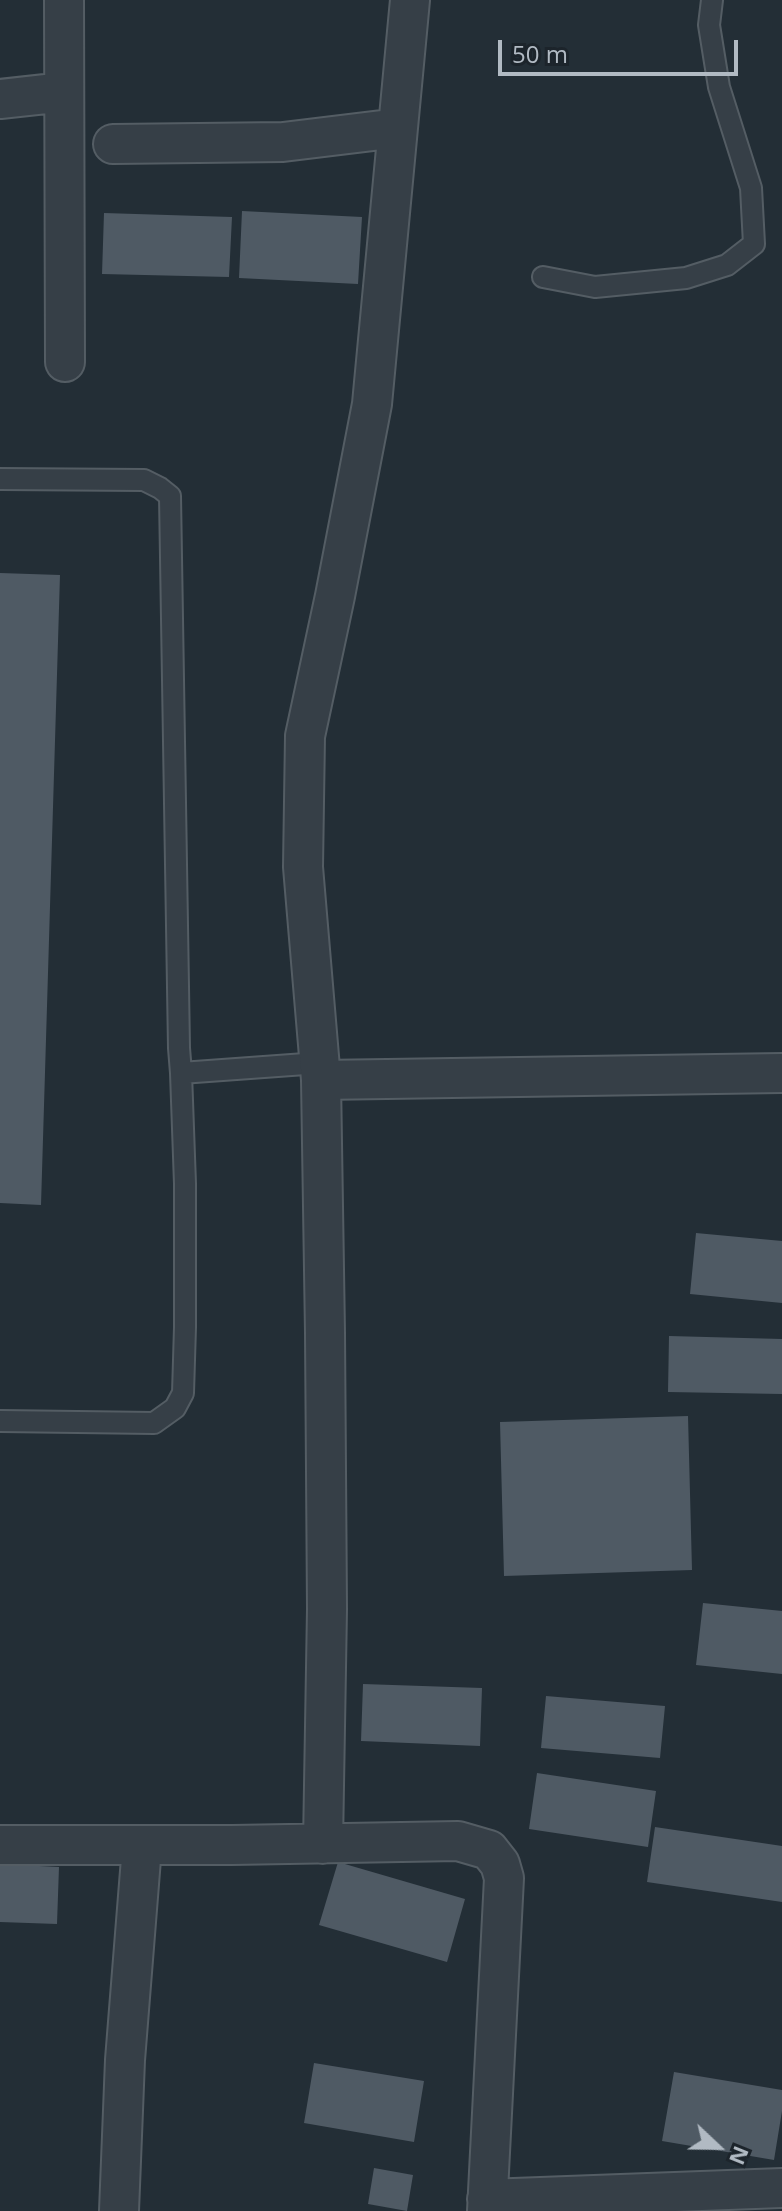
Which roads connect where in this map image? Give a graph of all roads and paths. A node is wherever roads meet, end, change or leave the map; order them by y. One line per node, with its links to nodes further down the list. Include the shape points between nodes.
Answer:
1 (64, 0): 4 (street)
2 (410, 0): 6 (street)
3 (712, 0): 8 (lane, via 709,25 719,87 751,188 754,244 727,265 686,278 595,287)
4 (64, 92): 5 (street); 9 (street)
5 (0, 99)
6 (398, 128): 7 (street, via 283,142); 11 (street, via 372,404 305,736 303,867)
7 (113, 144)
8 (543, 277)
9 (65, 362)
10 (0, 479): 12 (lane, via 144,480 170,496)
11 (320, 1071): 12 (lane); 13 (street); 15 (street, via 327,1609)
12 (181, 1073): 14 (lane, via 183,1393 175,1408 154,1423)
13 (782, 1073)
14 (0, 1421)
15 (323, 1844): 17 (street); 19 (street, via 458,1841 489,1850 500,1864 504,1878)
16 (0, 1845): 17 (street)
17 (142, 1846): 20 (street)
18 (782, 2188): 19 (street)
19 (487, 2205)
20 (119, 2211)

